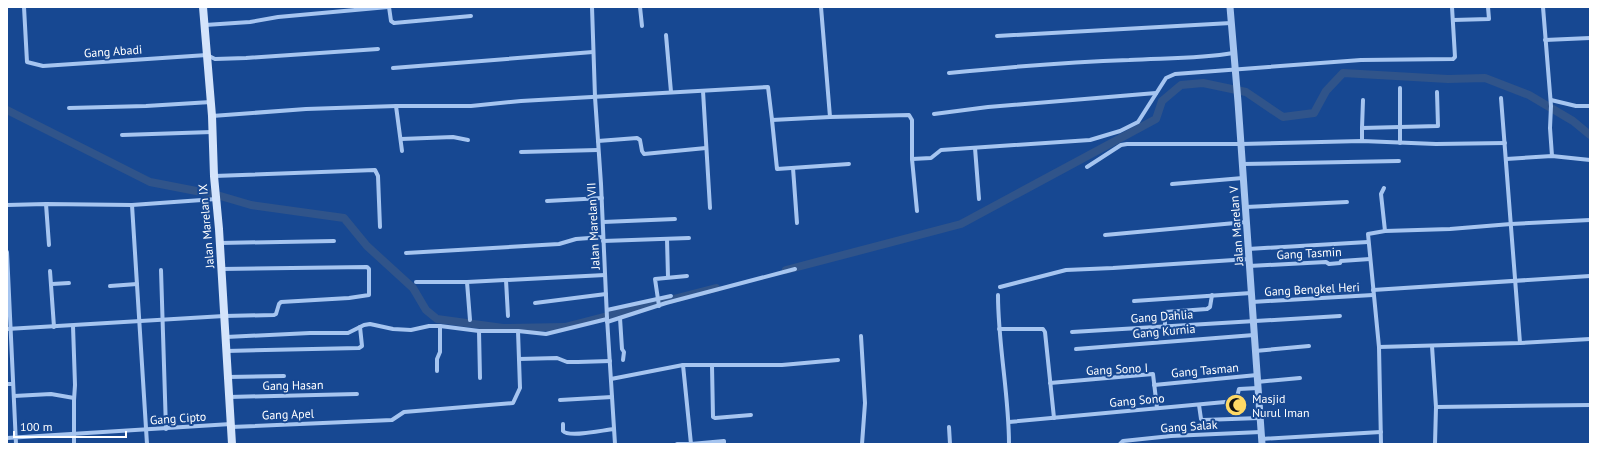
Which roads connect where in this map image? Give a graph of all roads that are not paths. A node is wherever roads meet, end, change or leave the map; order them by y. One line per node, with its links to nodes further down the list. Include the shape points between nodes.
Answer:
1 (24, 7): 23 (street, Gang Abadi, via 27,62 43,66)
2 (203, 7): 14 (main road, Jalan Marelan IX)
3 (388, 7): 11 (street, via 391,21 394,23); 14 (street)
4 (592, 7): 21 (street, Jalan Marelan VII)
5 (640, 7): 15 (street)
6 (821, 7): 42 (street)
7 (1230, 7): 13 (street, Jalan Marelan V)
8 (1452, 7): 12 (street)
9 (1488, 7): 12 (street, via 1489,19)
10 (1543, 7): 19 (street)
11 (471, 16)
12 (1453, 20): 25 (street, via 1453,59 1361,60)
13 (1231, 23): 17 (street); 22 (street, Jalan Marelan V)
14 (205, 25): 23 (main road, Jalan Marelan IX)
15 (642, 26)
16 (666, 35): 29 (street)
17 (997, 36)
18 (1590, 38): 19 (street)
19 (1545, 40): 35 (street)
20 (378, 49): 23 (street, via 246,58 215,59)
21 (593, 52): 24 (street); 32 (street, Jalan Marelan VII)
22 (1233, 53): 25 (street, Jalan Marelan V); 26 (street, via 1210,57 1122,60)
23 (207, 55): 36 (main road, Jalan Marelan IX)
24 (393, 68)
25 (1235, 68): 31 (street, via 1175,74 1166,78); 54 (street, Jalan Marelan V)
26 (949, 72)
27 (1400, 88): 44 (street)
28 (702, 91): 29 (street); 43 (street, via 768,87); 55 (street)
29 (671, 92): 32 (street)
30 (1437, 92): 44 (street, via 1438,126)
31 (1156, 93): 40 (street); 56 (street, via 1141,118 1120,131 1090,140)
32 (595, 97): 37 (street, via 472,106); 50 (street, Jalan Marelan VII)
33 (1501, 98): 53 (street)
34 (1363, 100): 45 (street)
35 (1550, 100): 38 (street, via 1576,106); 60 (street)
36 (211, 102): 39 (street); 41 (main road, Jalan Marelan IX)
37 (396, 106): 41 (street, via 278,110); 48 (street)
38 (1590, 106)
39 (69, 108)
40 (934, 114)
41 (212, 116): 46 (main road, Jalan Marelan IX)
42 (830, 117): 43 (street); 61 (street, via 909,115 912,120)
43 (772, 120): 68 (street, via 777,169)
44 (1400, 127): 45 (street); 52 (street)
45 (1362, 128): 51 (street)
46 (212, 132): 47 (street); 69 (main road, Jalan Marelan IX)
47 (122, 135)
48 (401, 139): 49 (street, via 453,137); 58 (street)
49 (468, 140)
50 (598, 141): 55 (street, via 636,138 640,140 643,154); 57 (street, Jalan Marelan VII)
51 (1362, 141): 52 (street); 54 (street)
52 (1400, 143): 53 (street)
53 (1505, 143): 62 (street)
54 (1241, 144): 66 (street, Jalan Marelan V); 67 (street, via 1126,144)
55 (706, 148): 82 (street)
56 (975, 148): 61 (street, via 941,150 931,158); 75 (street)
57 (598, 150): 59 (street); 74 (street, Jalan Marelan VII)
58 (402, 151)
59 (521, 152)
60 (1552, 156): 62 (street); 63 (street)
61 (912, 159): 83 (street)
62 (1506, 159): 89 (street)
63 (1590, 160)
64 (1400, 161): 66 (street)
65 (849, 164): 68 (street)
66 (1242, 164): 70 (street, Jalan Marelan V)
67 (1087, 167)
68 (793, 168): 88 (street)
69 (214, 176): 73 (main road, Jalan Marelan IX); 90 (street, via 375,170 378,176)
70 (1243, 178): 71 (street); 81 (street, Jalan Marelan V)
71 (1172, 184)
72 (1384, 188): 91 (street, via 1381,194)
73 (216, 198): 80 (street); 98 (main road, Jalan Marelan IX)
74 (602, 198): 76 (street); 86 (street, Jalan Marelan VII)
75 (979, 199)
76 (547, 202)
77 (1347, 202): 81 (street)
78 (46, 204): 79 (street); 80 (street); 99 (street)
79 (7, 205)
80 (132, 205): 119 (street)
81 (1246, 207): 87 (street, Jalan Marelan V)
82 (710, 208)
83 (917, 211)
84 (675, 219): 86 (street)
85 (1590, 220): 89 (street)
86 (603, 222): 94 (street, Jalan Marelan VII)
87 (1246, 222): 92 (street); 100 (street, Jalan Marelan V)
88 (797, 223)
89 (1511, 224): 91 (street, via 1450,230); 114 (street)
90 (380, 227)
91 (1386, 231): 97 (street, via 1369,233)
92 (1105, 235)
93 (689, 238): 95 (street)
94 (604, 239): 95 (street); 102 (street); 109 (street, Jalan Marelan VII)
95 (667, 239): 112 (street)
96 (334, 241): 98 (street)
97 (1368, 242): 100 (street); 103 (street)
98 (220, 243): 105 (main road, Jalan Marelan IX)
99 (49, 245)
100 (1248, 249): 104 (street, Jalan Marelan V)
101 (7, 252): 148 (street)
102 (406, 253)
103 (1370, 259): 104 (street, Gang Tasmin, via 1329,264); 122 (street)
104 (1249, 262): 121 (street, Gang Tasmin, via 1066,270); 123 (street, Jalan Marelan V)
105 (221, 269): 134 (main road, Jalan Marelan IX); 134 (street, via 369,269 367,296 281,302 274,315)
106 (795, 269): 130 (street)
107 (161, 270): 138 (street)
108 (50, 271): 118 (street)
109 (605, 275): 113 (street); 124 (street, Jalan Marelan VII)
110 (687, 276): 112 (street)
111 (1590, 276): 114 (street)
112 (668, 277): 130 (street, via 655,279)
113 (506, 280): 116 (street); 135 (street)
114 (1515, 281): 122 (street); 157 (street)
115 (416, 282): 116 (street)
116 (466, 282): 139 (street)
117 (69, 283): 118 (street)
118 (52, 284): 143 (street)
119 (137, 284): 120 (street); 142 (street)
120 (110, 286)
121 (1000, 287)
122 (1374, 290): 126 (street)
123 (1251, 293): 128 (street); 131 (street, Jalan Marelan V)
124 (606, 294): 132 (street); 133 (street, Jalan Marelan VII)
125 (998, 295): 149 (street)
126 (1373, 295): 131 (street, Gang Bengkel Heri); 160 (street)
127 (671, 296): 130 (street)
128 (1212, 296): 129 (street); 146 (street, via 1210,307 1207,309 1165,312)
129 (1134, 301)
130 (658, 302): 133 (street); 137 (street)
131 (1252, 302): 141 (street, Jalan Marelan V)
132 (534, 303)
133 (607, 310): 140 (street, Jalan Marelan VII)
134 (224, 316): 138 (street); 155 (main road, Jalan Marelan IX)
135 (508, 316)
136 (1340, 316): 141 (street, Gang Dahlia)
137 (620, 318): 140 (street); 165 (street)
138 (162, 320): 142 (street); 198 (street)
139 (470, 320)
140 (607, 320): 151 (street, via 546,334); 167 (street, Jalan Marelan VII)
141 (1253, 320): 146 (street, Gang Dahlia); 153 (street, Jalan Marelan V)
142 (139, 322): 144 (street); 200 (street)
143 (54, 326): 144 (street); 148 (street)
144 (72, 326): 185 (street)
145 (440, 326): 147 (street, via 411,330 370,324); 150 (street); 170 (street)
146 (1165, 326): 152 (street, Gang Dahlia)
147 (360, 327): 155 (street, via 348,333); 162 (street, via 362,346 358,348)
148 (9, 329): 179 (street)
149 (999, 329): 177 (street, via 1043,329); 194 (street)
150 (479, 331): 151 (street); 173 (street)
151 (518, 331): 164 (street)
152 (1072, 332)
153 (1254, 335): 161 (street, Gang Kurnia); 163 (street, Jalan Marelan V)
154 (861, 336): 214 (street, via 865,403)
155 (225, 338): 162 (main road, Jalan Marelan IX)
156 (1590, 339): 157 (street)
157 (1520, 343): 159 (street)
158 (1309, 346): 163 (street)
159 (1432, 346): 160 (street); 189 (street)
160 (1379, 347): 201 (street)
161 (1076, 349)
162 (226, 351): 172 (main road, Jalan Marelan IX)
163 (1255, 351): 176 (street, Jalan Marelan V)
164 (519, 359): 167 (street); 196 (street, Gang Apel, via 520,388 513,403 404,412 392,420)
165 (623, 360)
166 (838, 360): 169 (street, via 782,365)
167 (610, 361): 175 (street, Jalan Marelan VII)
168 (683, 365): 169 (street); 175 (street); 212 (street)
169 (712, 366): 191 (street, via 713,417)
170 (437, 371)
171 (284, 376): 172 (street)
172 (227, 377): 183 (main road, Jalan Marelan IX)
173 (480, 378)
174 (1300, 378): 176 (street)
175 (611, 379): 184 (street, Jalan Marelan VII)
176 (1257, 382): 180 (street, Gang Tasman); 187 (street, Gang Sono, via 1239,389 1236,401); 193 (street, Jalan Marelan V)
177 (1050, 383): 180 (street, Gang Sono I, via 1153,374); 192 (street)
178 (7, 384): 179 (street)
179 (13, 384): 182 (street)
180 (1154, 385): 190 (street, Gang Sono I)
181 (357, 394): 183 (street, Gang Hasan)
182 (14, 396): 185 (street, via 51,394); 204 (street)
183 (229, 396): 196 (main road, Jalan Marelan IX)
184 (612, 397): 186 (street); 199 (street, Jalan Marelan VII)
185 (74, 398): 202 (street)
186 (560, 400)
187 (1199, 405): 190 (street, Gang Sono); 193 (street, via 1201,419 1204,420)
188 (1590, 405): 189 (street)
189 (1436, 407): 219 (street)
190 (1157, 408): 192 (street, Gang Sono)
191 (752, 415)
192 (1054, 418): 194 (street, Gang Sono)
193 (1260, 418): 205 (street, Jalan Marelan V)
194 (1009, 422): 216 (street)
195 (563, 424): 199 (street, via 564,432 573,434)
196 (231, 426): 198 (street, Gang Cipto); 209 (main road, Jalan Marelan IX)
197 (949, 428): 215 (street)
198 (166, 429): 200 (street, Gang Cipto)
199 (614, 429): 210 (street, Jalan Marelan VII)
200 (146, 431): 202 (street, Gang Cipto); 208 (street)
201 (1381, 432): 205 (street, Gang Salak); 218 (street)
202 (74, 434): 204 (street, Gang Cipto); 207 (street)
203 (7, 438): 204 (street, Gang Cipto)
204 (16, 438): 206 (street)
205 (1261, 438): 217 (street, Gang Salak, via 1171,436 1123,441)
206 (16, 444)
207 (74, 444)
208 (147, 444)
209 (232, 444)
210 (615, 444)
211 (677, 444): 212 (street)
212 (691, 444): 213 (street, via 724,441)
213 (724, 444)
214 (862, 444)
215 (950, 444)
216 (1009, 444)
217 (1120, 444)
218 (1381, 444)
219 (1435, 444)

